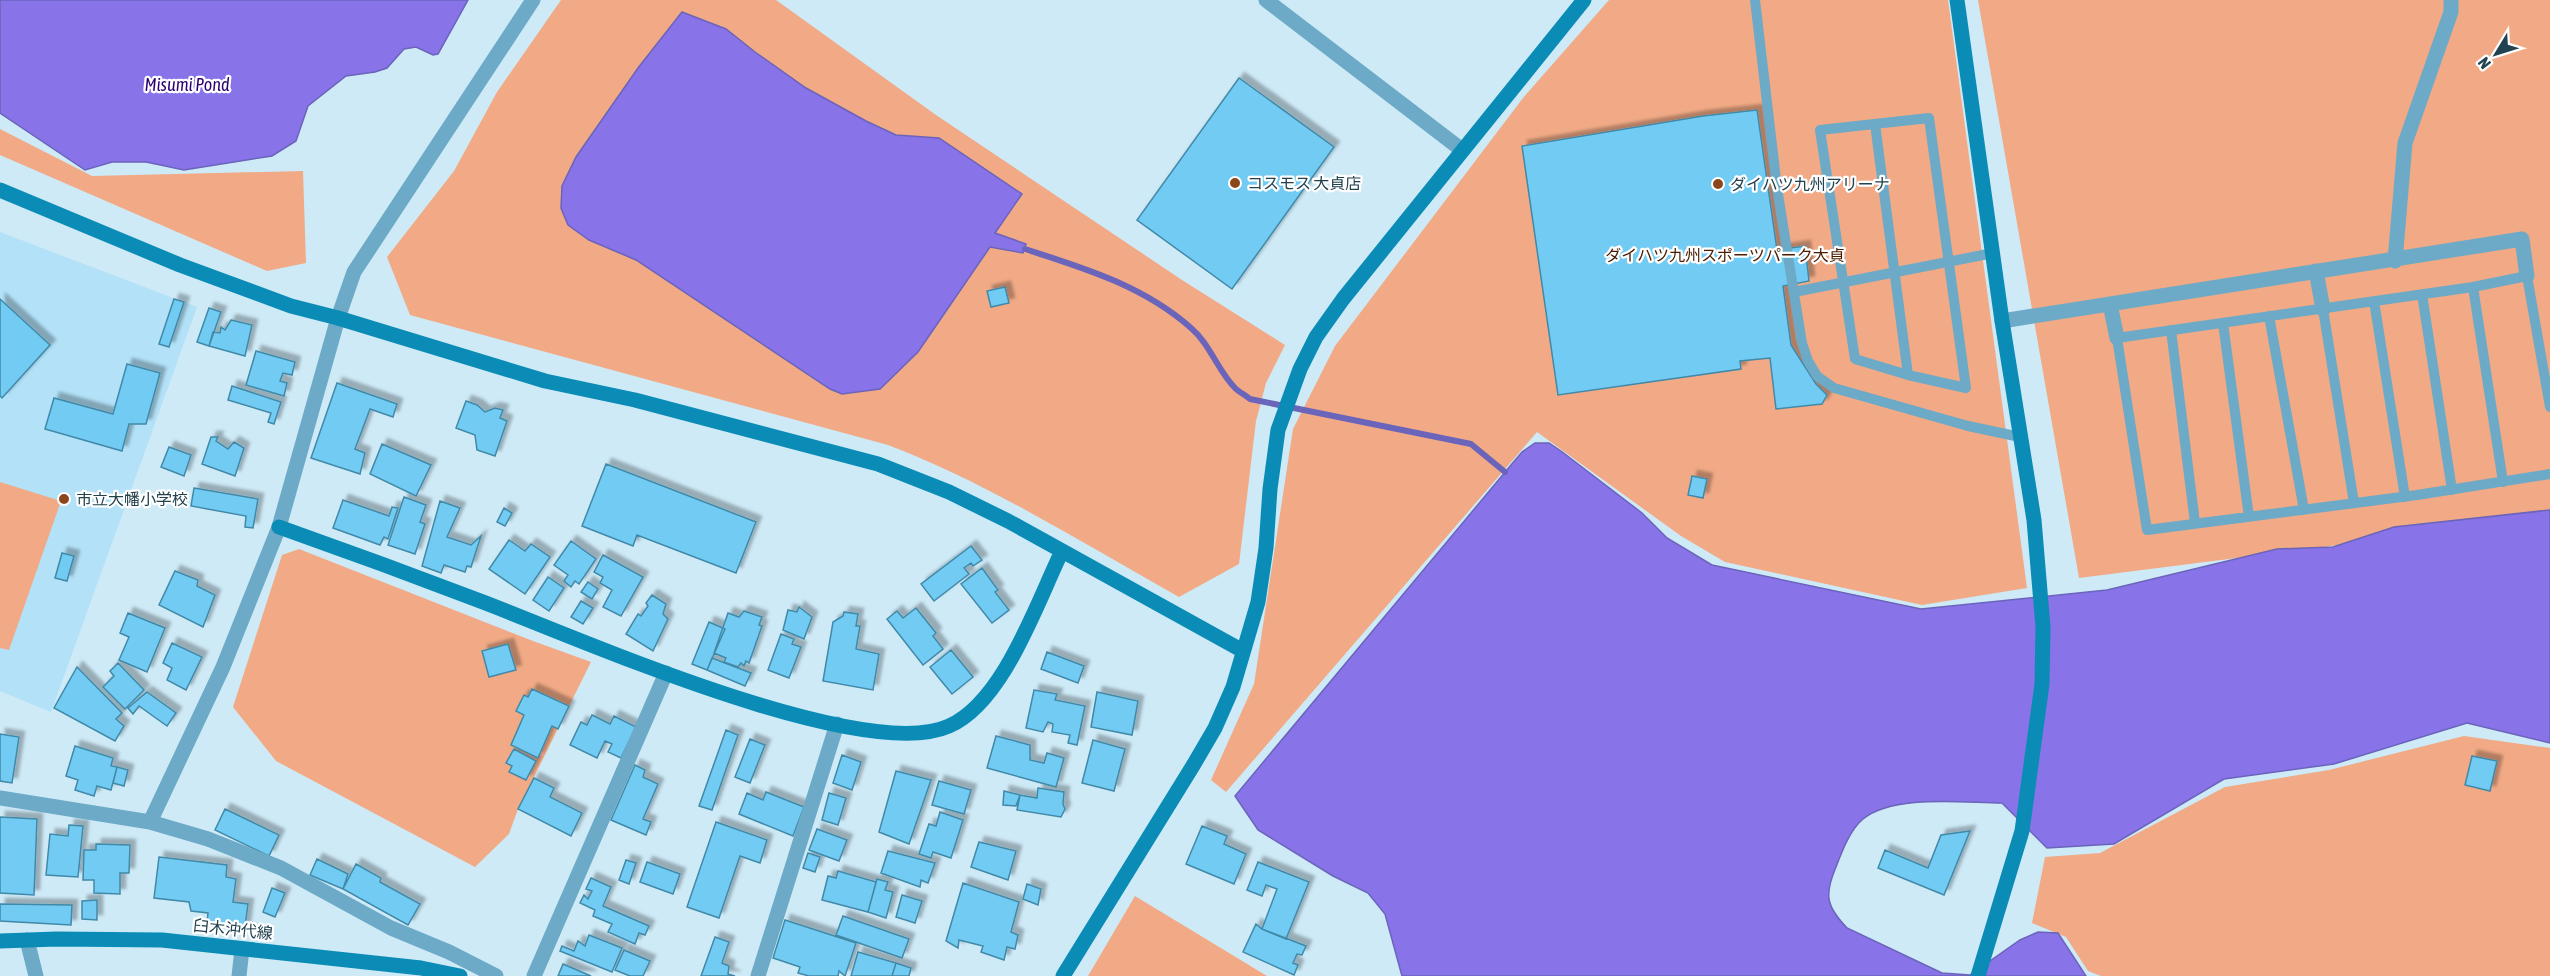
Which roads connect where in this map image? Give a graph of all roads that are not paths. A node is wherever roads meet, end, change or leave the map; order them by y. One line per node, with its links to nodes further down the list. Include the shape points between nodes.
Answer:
1 (532, 0): 24 (street, via 354,272)
2 (1266, 0): 8 (street)
3 (1584, 0): 8 (street)
4 (1755, 0): 18 (lane)
5 (1957, 0): 10 (street)
6 (2451, 0): 12 (street, via 2451,12 2405,142)
7 (1875, 124): 11 (lane, via 1929,118); 14 (lane); 16 (lane, via 1820,130)
8 (1462, 150): 42 (street, via 1343,298 1300,369 1278,430 1259,591)
9 (0, 190): 24 (street, via 180,265 291,306)
10 (1993, 253): 11 (lane); 25 (street)
11 (1948, 261): 14 (lane); 29 (lane, via 1966,388)
12 (2395, 261): 13 (street); 15 (street, via 2522,239)
13 (2316, 271): 21 (street); 22 (street)
14 (1894, 273): 16 (lane); 29 (lane)
15 (2527, 276): 17 (lane); 30 (lane)
16 (1844, 282): 18 (lane); 29 (lane, via 1855,359)
17 (2473, 287): 19 (lane); 33 (lane)
18 (1794, 292): 31 (lane, via 1808,361 1817,376 1834,388)
19 (2421, 294): 20 (lane); 34 (lane)
20 (2374, 302): 22 (lane); 35 (lane)
21 (2110, 304): 25 (street); 28 (street)
22 (2323, 309): 23 (lane); 36 (lane)
23 (2269, 316): 26 (lane); 37 (lane)
24 (338, 318): 40 (street); 41 (street, via 545,381 635,400 878,464 949,492)
25 (2002, 321): 31 (street)
26 (2223, 323): 27 (lane); 38 (lane)
27 (2171, 330): 28 (lane); 39 (lane)
28 (2117, 338): 39 (lane, via 2147,530)
29 (1908, 375)
30 (2550, 407)
31 (2020, 437): 50 (street, via 2040,586 2042,684 2022,831)
32 (2550, 474): 33 (lane)
33 (2503, 482): 34 (lane)
34 (2452, 490): 35 (lane)
35 (2405, 497): 36 (lane)
36 (2354, 503): 37 (lane)
37 (2304, 510): 38 (lane)
38 (2249, 517): 39 (lane)
39 (2195, 524)
40 (279, 527): 43 (street); 46 (street, via 223,667)
41 (1062, 551): 42 (street); 44 (street, via 1009,663 969,713 951,726 926,734 898,734)
42 (1243, 651): 57 (street, via 1215,728)
43 (666, 673): 44 (street, via 749,701); 55 (street)
44 (837, 724): 56 (street)
45 (0, 798): 46 (street)
46 (150, 822): 54 (street, via 208,839 281,868 391,928)
47 (27, 940): 48 (street, 臼木沖代線); 49 (street, 臼木沖代線, via 162,940); 51 (street)
48 (0, 941)
49 (242, 949): 52 (street); 53 (street, 臼木沖代線, via 421,968)
50 (1980, 970)
51 (36, 976)
52 (239, 976)
53 (460, 976)
54 (496, 976)
55 (534, 976)
56 (758, 976)
57 (1063, 976)

